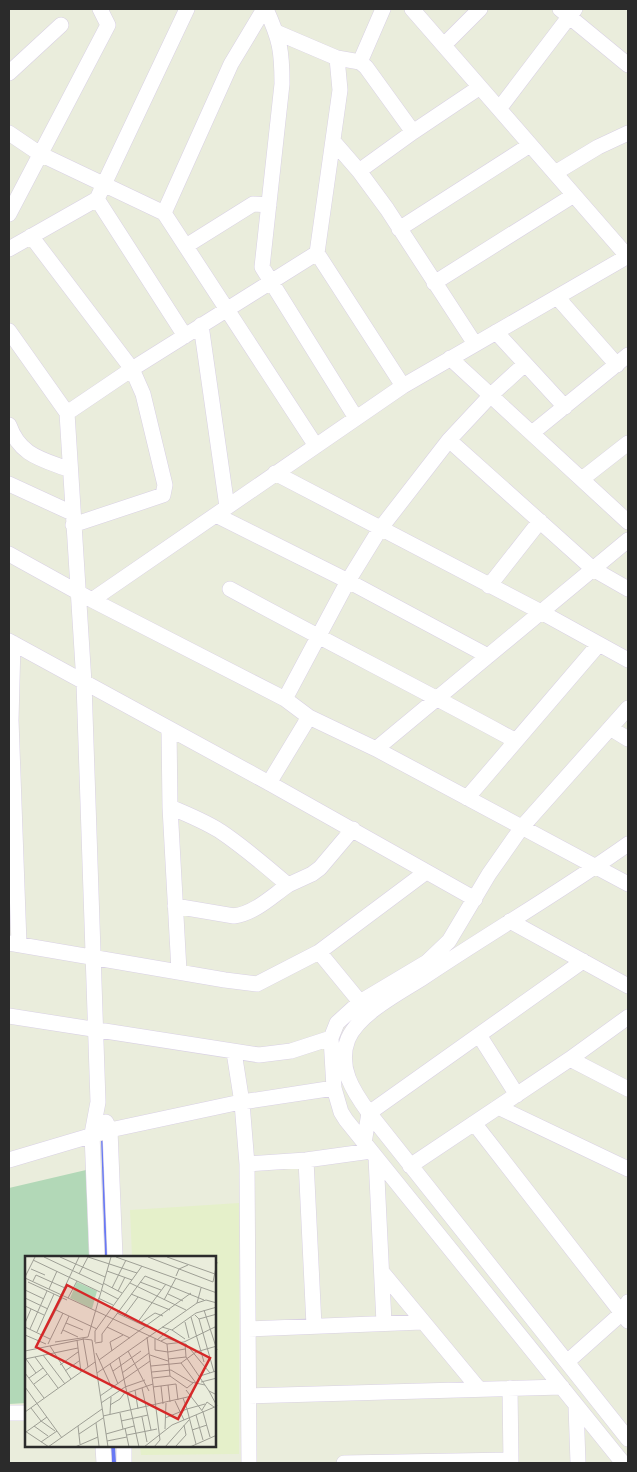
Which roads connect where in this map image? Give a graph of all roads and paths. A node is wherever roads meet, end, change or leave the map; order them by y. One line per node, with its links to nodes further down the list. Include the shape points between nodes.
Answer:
1 (100, 9): 22 (street, via 108,25)
2 (187, 9): 25 (street)
3 (265, 9): 9 (street); 29 (street, via 232,64)
4 (383, 9): 12 (street)
5 (412, 9): 10 (street)
6 (480, 9): 10 (street)
7 (568, 12): 13 (street); 16 (street)
8 (61, 26): 14 (street)
9 (276, 32): 11 (street); 28 (street, via 282,54 282,84)
10 (444, 45): 15 (street)
11 (337, 58): 12 (street); 20 (street, via 340,90)
12 (360, 62): 17 (street)
13 (628, 65)
14 (9, 74)
15 (480, 87): 16 (street); 17 (street)
16 (499, 109): 21 (street)
17 (413, 132): 23 (street)
18 (9, 133): 22 (street)
19 (628, 133): 24 (street)
20 (333, 141): 23 (street); 35 (street)
21 (530, 145): 24 (street); 31 (street)
22 (40, 154): 25 (street); 30 (street)
23 (359, 170): 31 (street)
24 (555, 173): 26 (street)
25 (104, 183): 27 (street); 29 (street)
26 (574, 194): 36 (street); 38 (street)
27 (97, 199): 32 (street); 44 (street)
28 (269, 205): 33 (street, via 253,204); 37 (street, via 262,267)
29 (164, 213): 33 (street)
30 (9, 214)
31 (400, 229): 38 (street)
32 (31, 236): 34 (street); 49 (street)
33 (186, 246): 40 (street)
34 (9, 249)
35 (317, 253): 37 (street); 50 (street)
36 (628, 256): 39 (street)
37 (272, 282): 40 (street); 54 (street)
38 (434, 283): 45 (street)
39 (557, 297): 43 (street); 47 (street)
40 (227, 309): 41 (street); 59 (street)
41 (201, 325): 44 (street); 64 (street)
42 (9, 331): 53 (street)
43 (496, 332): 45 (street); 48 (street)
44 (185, 336): 49 (street)
45 (475, 344): 46 (street)
46 (450, 358): 50 (street); 51 (street)
47 (622, 360): 52 (street)
48 (525, 364): 51 (street); 52 (street)
49 (132, 369): 53 (street); 65 (street, via 143,394 164,485 163,495)
50 (403, 386): 54 (street)
51 (491, 395): 56 (street); 57 (street)
52 (565, 407): 56 (street)
53 (67, 413): 60 (street)
54 (356, 418): 59 (street)
55 (9, 425): 60 (street, via 25,450)
56 (532, 433): 62 (street)
57 (449, 440): 66 (street); 68 (street)
58 (628, 443): 62 (street)
59 (316, 446): 61 (street)
60 (70, 470): 65 (street)
61 (276, 473): 64 (street); 68 (street)
62 (582, 479): 67 (street)
63 (9, 484): 65 (street)
64 (222, 511): 73 (street); 78 (street)
65 (72, 519): 77 (street)
66 (540, 521): 72 (street); 74 (street)
67 (628, 522)
68 (380, 529): 73 (street); 74 (street)
69 (628, 540): 70 (street)
70 (622, 552): 72 (street)
71 (9, 554): 77 (street)
72 (593, 569): 76 (street); 79 (street)
73 (348, 581): 80 (street); 83 (street)
74 (489, 586): 79 (street)
75 (230, 589): 80 (street)
76 (628, 589)
77 (78, 592): 78 (street); 85 (street)
78 (92, 600): 87 (street)
79 (541, 612): 82 (street); 83 (street)
80 (319, 638): 86 (street); 87 (street)
81 (11, 642): 85 (street); 90 (street)
82 (599, 644): 84 (street); 95 (street)
83 (488, 656): 86 (street)
84 (628, 660)
85 (84, 683): 92 (street); 113 (street)
86 (438, 698): 95 (street); 96 (street)
87 (285, 699): 89 (street)
88 (628, 708): 91 (street)
89 (309, 717): 96 (street); 97 (street)
90 (10, 719): 94 (street)
91 (610, 728): 93 (street); 100 (street)
92 (169, 729): 97 (street); 99 (street)
93 (628, 740)
94 (11, 741): 105 (street)
95 (516, 741): 98 (street)
96 (376, 749): 98 (street)
97 (269, 783): 101 (street)
98 (467, 798): 100 (street)
99 (170, 807): 107 (street, via 219,831); 109 (street)
100 (522, 827): 103 (street); 108 (street, via 488,874)
101 (353, 830): 104 (street); 107 (street, via 320,868)
102 (628, 844): 103 (street)
103 (596, 867): 106 (street); 110 (street)
104 (426, 872): 108 (street); 112 (street)
105 (12, 875): 111 (street)
106 (628, 884)
107 (288, 885): 109 (street, via 254,910 234,916)
108 (475, 899): 117 (street, via 448,941 428,962)
109 (175, 906): 115 (street)
110 (510, 921): 114 (street); 131 (street, via 371,1012 357,1026 345,1052 346,1075)
111 (14, 944): 113 (street)
112 (319, 952): 115 (street, via 257,984); 117 (street)
113 (92, 956): 115 (street); 120 (street)
114 (583, 961): 116 (street); 121 (street)
115 (179, 971)
116 (628, 986)
117 (360, 1002): 122 (street, via 337,1023)
118 (9, 1016): 120 (street)
119 (628, 1017): 124 (street)
120 (96, 1030): 123 (street); 128 (street)
121 (478, 1035): 127 (street); 131 (street)
122 (331, 1038): 123 (street, via 273,1054); 125 (street)
123 (234, 1052): 129 (street)
124 (570, 1059): 126 (street); 127 (street)
125 (334, 1088): 129 (street); 135 (street, via 341,1112)
126 (628, 1089)
127 (517, 1095): 130 (street)
128 (98, 1102): 133 (street); 134 (street)
129 (242, 1103): 133 (street); 138 (street)
130 (498, 1107): 132 (street); 140 (street)
131 (369, 1113): 135 (street); 139 (street)
132 (474, 1123): 139 (street); 144 (street)
133 (110, 1130): 134 (street); 142 (street)
134 (92, 1134): 136 (street); 141 (street)
135 (370, 1150): 137 (street); 143 (street); 150 (street)
136 (9, 1160)
137 (306, 1160): 138 (street); 147 (street)
138 (246, 1164): 148 (street)
139 (410, 1166): 149 (street)
140 (628, 1169)
141 (97, 1256)
142 (115, 1256)
143 (382, 1272): 145 (street); 146 (street)
144 (626, 1312): 149 (street)
145 (422, 1322): 146 (street); 152 (street)
146 (384, 1324): 147 (street)
147 (314, 1326): 148 (street)
148 (248, 1329): 153 (street)
149 (567, 1362): 157 (street)
150 (562, 1387): 151 (street); 154 (street)
151 (510, 1388): 152 (street); 160 (street)
152 (479, 1389): 153 (street)
153 (249, 1396): 163 (street)
154 (576, 1404): 165 (street); 166 (street)
155 (9, 1413): 156 (street)
156 (25, 1413)
157 (628, 1438)
158 (103, 1447): 161 (street)
159 (124, 1447): 162 (street)
160 (511, 1461): 164 (street)
161 (104, 1463)
162 (124, 1463)
163 (250, 1463)
164 (344, 1463)
165 (578, 1463)
166 (623, 1463)

